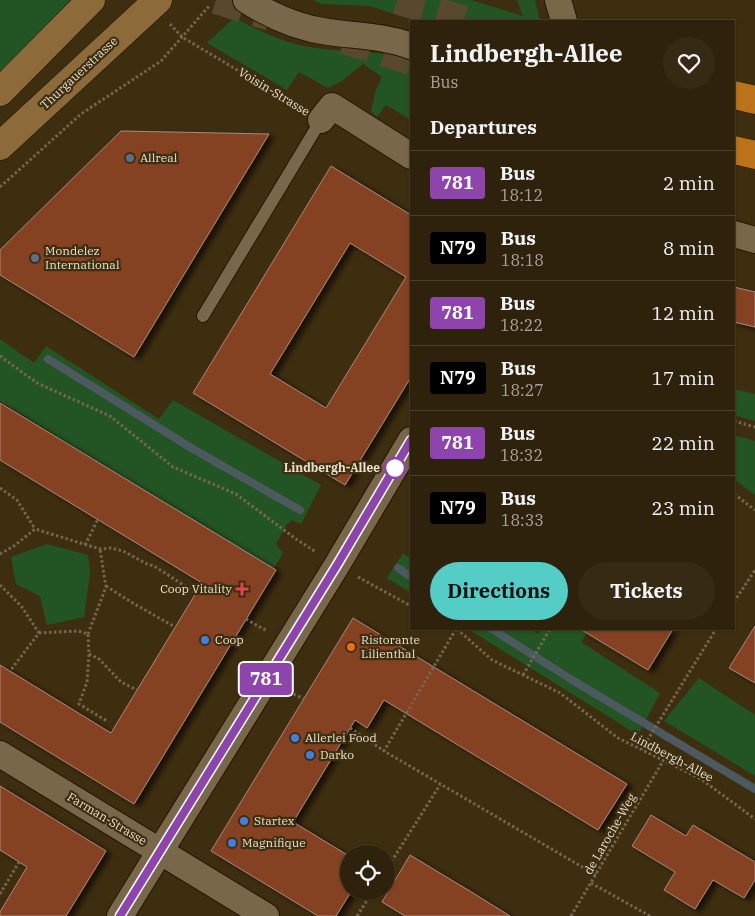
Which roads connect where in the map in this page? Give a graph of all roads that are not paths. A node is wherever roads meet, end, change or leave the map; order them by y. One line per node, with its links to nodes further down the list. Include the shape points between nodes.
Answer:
1 (91, 0): 7 (main road)
2 (158, 0): 11 (main road, Thurgauerstrasse)
3 (246, 0): 6 (street, via 273,16 306,28 376,36)
4 (558, 0): 5 (street)
5 (564, 20)
6 (410, 46)
7 (0, 92)
8 (735, 95): 9 (highway)
9 (755, 100)
10 (322, 120): 13 (street, Voisin-Strasse, via 332,106); 17 (lane)
11 (0, 146)
12 (735, 150): 14 (highway)
13 (410, 155)
14 (755, 155)
15 (735, 234): 16 (street)
16 (755, 240)
17 (203, 316)
18 (410, 442): 20 (street)
19 (0, 754): 20 (street, Farman-Strasse)
20 (160, 851): 21 (street); 22 (street, Farman-Strasse)
21 (120, 916)
22 (266, 916)

